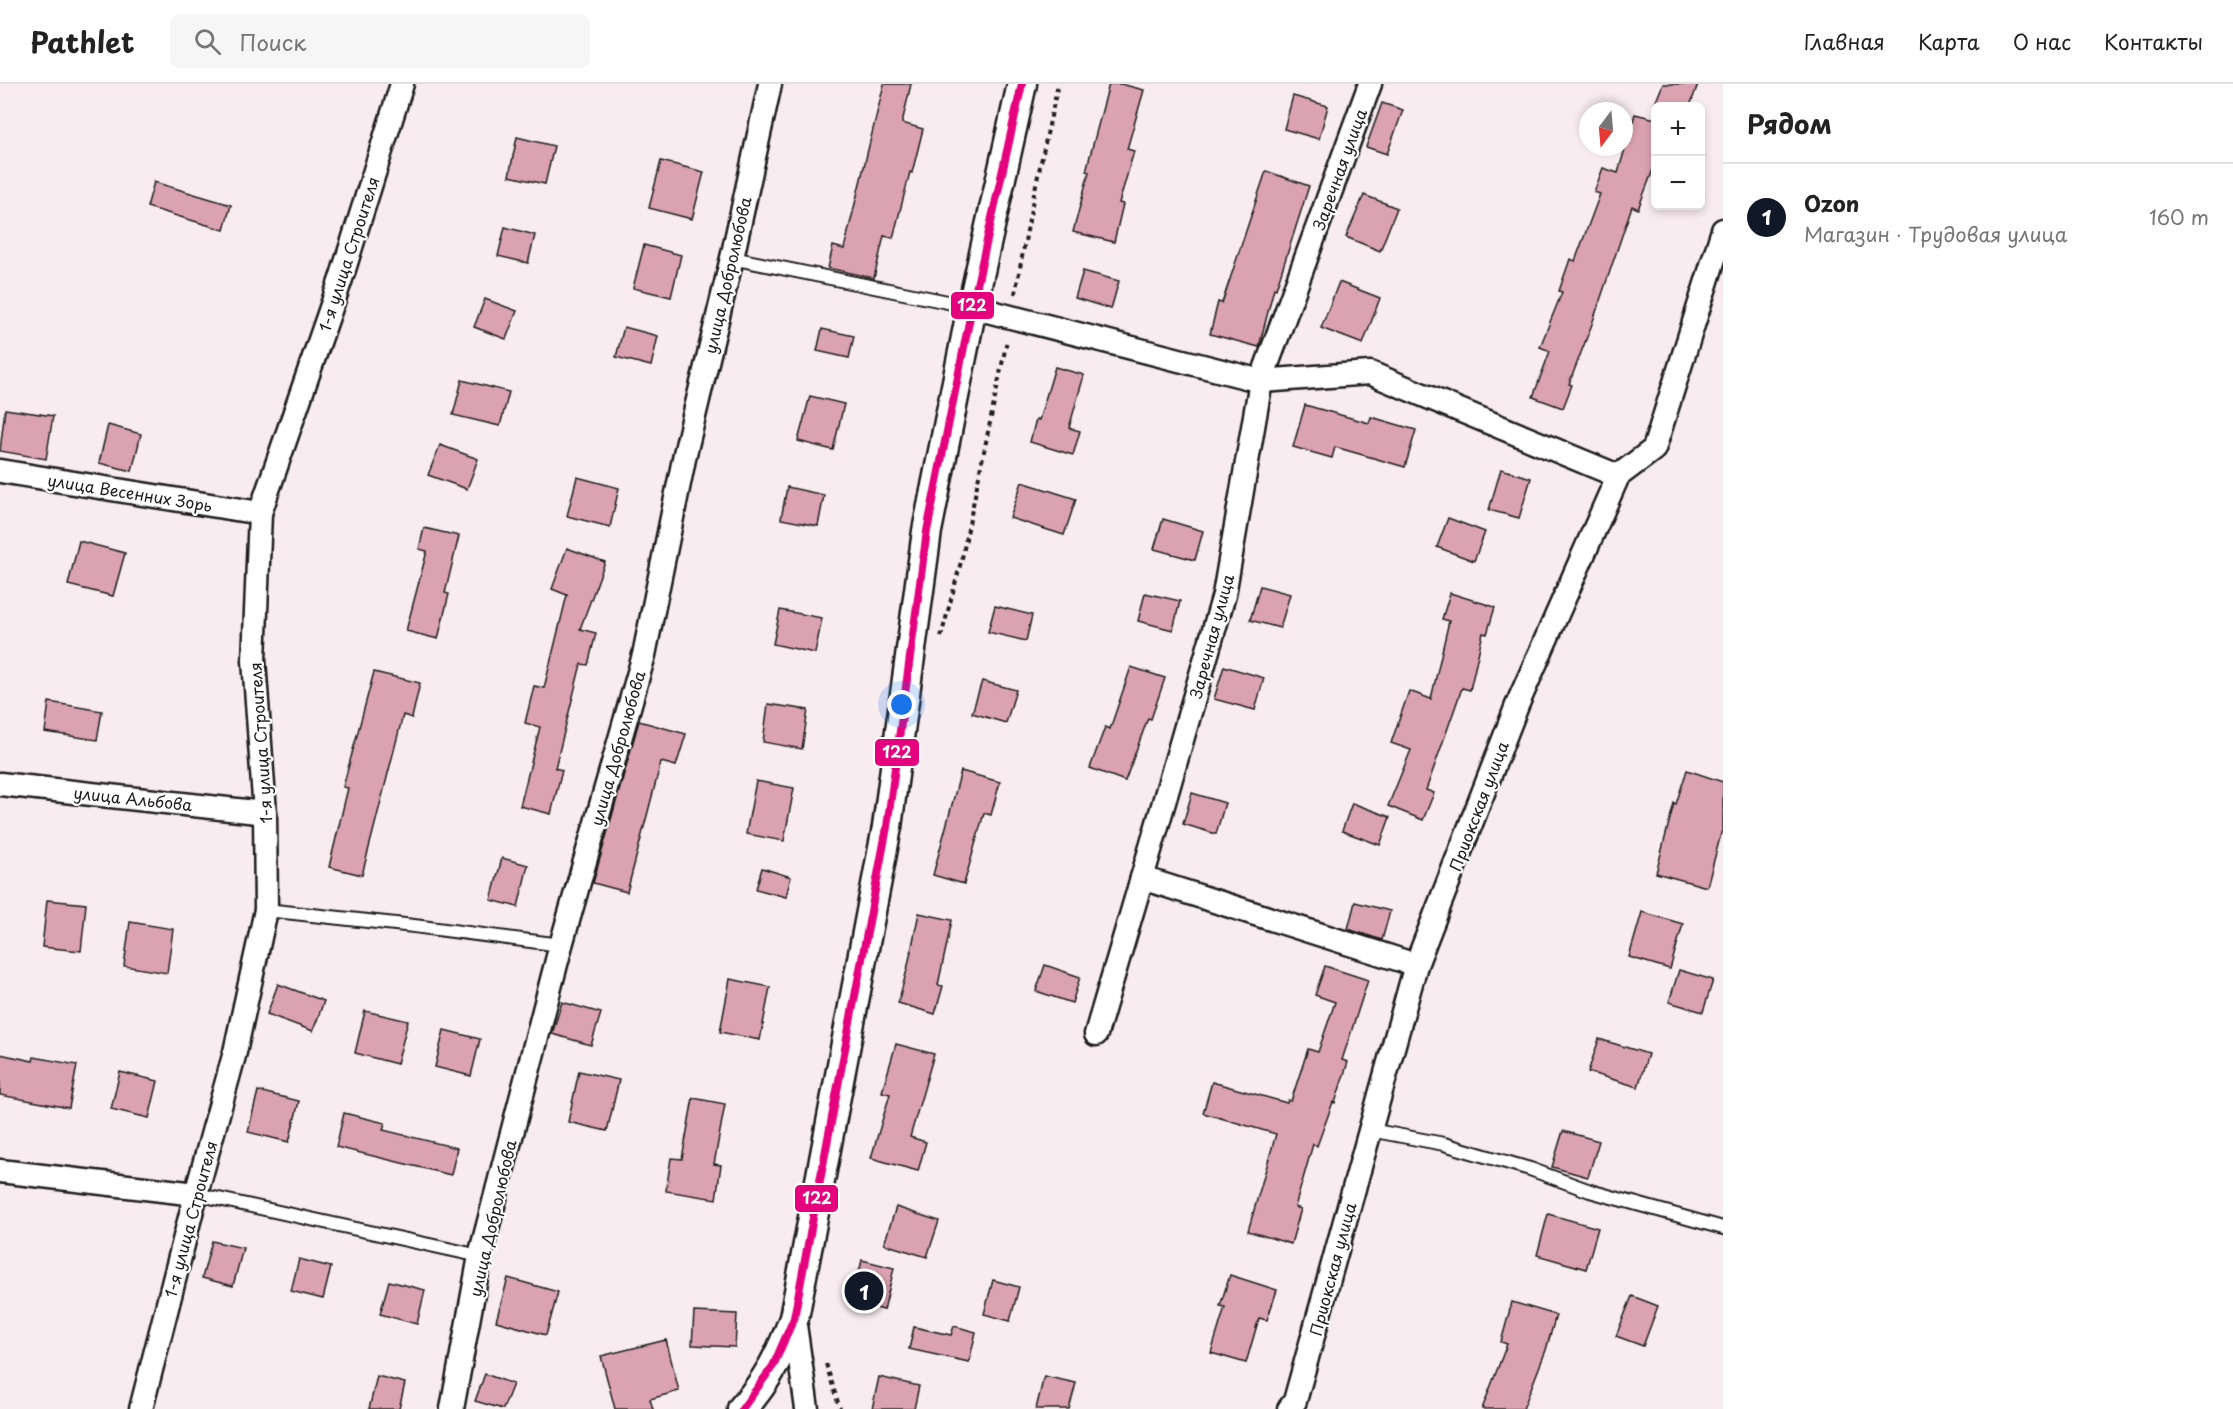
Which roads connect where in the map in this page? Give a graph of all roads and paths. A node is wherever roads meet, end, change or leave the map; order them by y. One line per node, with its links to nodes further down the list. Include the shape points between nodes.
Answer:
1 (402, 84): 11 (street, 1-я улица Строителя, via 341,279)
2 (770, 84): 6 (street, улица Добролюбова)
3 (1022, 84): 7 (street)
4 (1370, 84): 8 (street, Заречная улица)
5 (1723, 230): 10 (street, Приокская улица, via 1654,449)
6 (732, 258): 7 (lane); 16 (street, улица Добролюбова, via 685,454 644,655)
7 (972, 307): 8 (street); 24 (street, via 927,531 887,827)
8 (1261, 381): 10 (street, via 1370,373); 14 (street, Заречная улица, via 1224,595)
9 (0, 471): 11 (street, улица Весенних Зорь)
10 (1618, 476): 17 (street, Приокская улица, via 1518,704)
11 (260, 513): 13 (street, 1-я улица Строителя, via 254,660)
12 (0, 784): 13 (street, улица Альбова)
13 (266, 813): 15 (street, 1-я улица Строителя)
14 (1142, 878): 17 (street); 18 (street, Заречная улица)
15 (266, 910): 16 (lane); 21 (street, 1-я улица Строителя, via 235,1052)
16 (561, 945): 23 (street, улица Добролюбова)
17 (1416, 964): 19 (street, Приокская улица)
18 (1096, 1034)
19 (1370, 1130): 22 (lane, via 1444,1144); 29 (street, Приокская улица, via 1295,1401)
20 (0, 1171): 21 (street)
21 (196, 1194): 23 (lane); 25 (street, 1-я улица Строителя)
22 (1723, 1228)
23 (480, 1256): 26 (street, улица Добролюбова)
24 (794, 1318): 27 (street, via 774,1366); 28 (street)
25 (141, 1409)
26 (452, 1409)
27 (742, 1409)
28 (807, 1409)
29 (1289, 1409)

